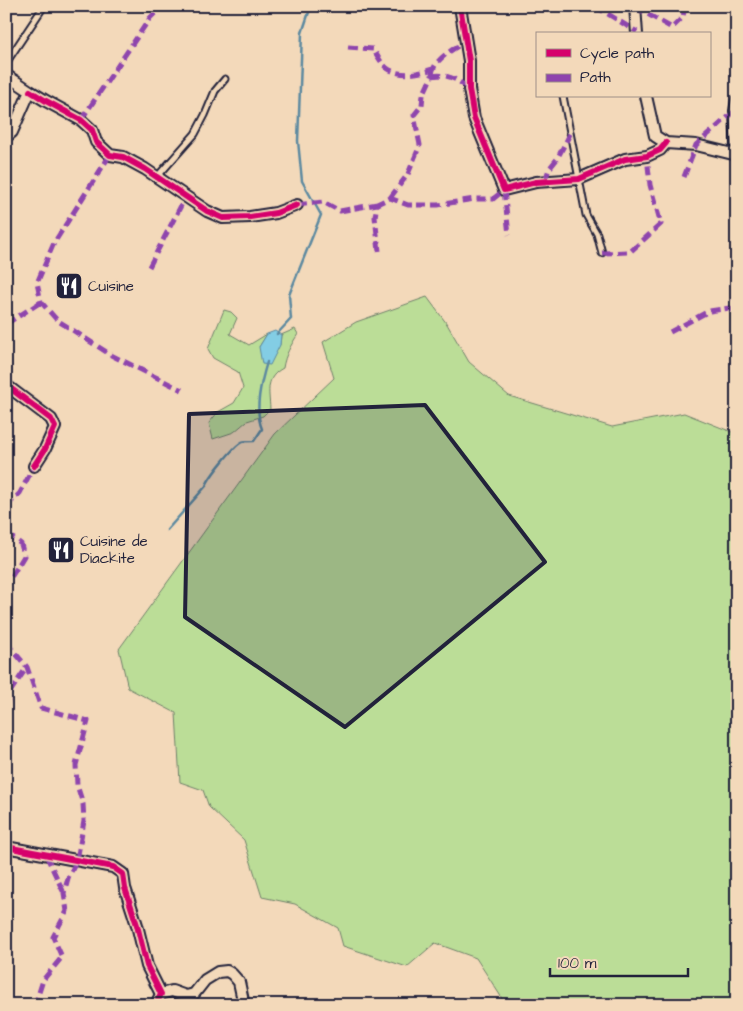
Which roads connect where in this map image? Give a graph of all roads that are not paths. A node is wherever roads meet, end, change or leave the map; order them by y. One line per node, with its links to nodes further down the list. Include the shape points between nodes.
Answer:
1 (460, 6): 16 (street, via 474,118 504,190 536,182)
2 (635, 6): 4 (street)
3 (42, 9): 5 (lane)
4 (637, 32)
5 (6, 63)
6 (6, 75): 8 (street)
7 (225, 79): 15 (lane, via 215,91 195,134)
8 (30, 90): 12 (street, via 12,132); 15 (street, via 81,120 110,155 123,157)
9 (563, 98): 16 (lane)
10 (646, 98): 13 (street, via 655,136)
11 (737, 100): 14 (street)
12 (6, 137)
13 (666, 142): 14 (street); 16 (street, via 660,150 647,156 625,159)
14 (737, 155)
15 (157, 177): 17 (street, via 222,218 276,213)
16 (579, 179): 18 (lane, via 586,215 597,234)
17 (297, 205)
18 (602, 253)
19 (6, 386): 20 (street, via 51,419 55,427)
20 (34, 466)
21 (6, 847): 22 (street, via 114,867 123,874 147,966)
22 (161, 994): 23 (street); 24 (street, via 172,991 186,996 194,994 205,980 218,972 227,972 239,982)
23 (156, 1005)
24 (244, 1005)

